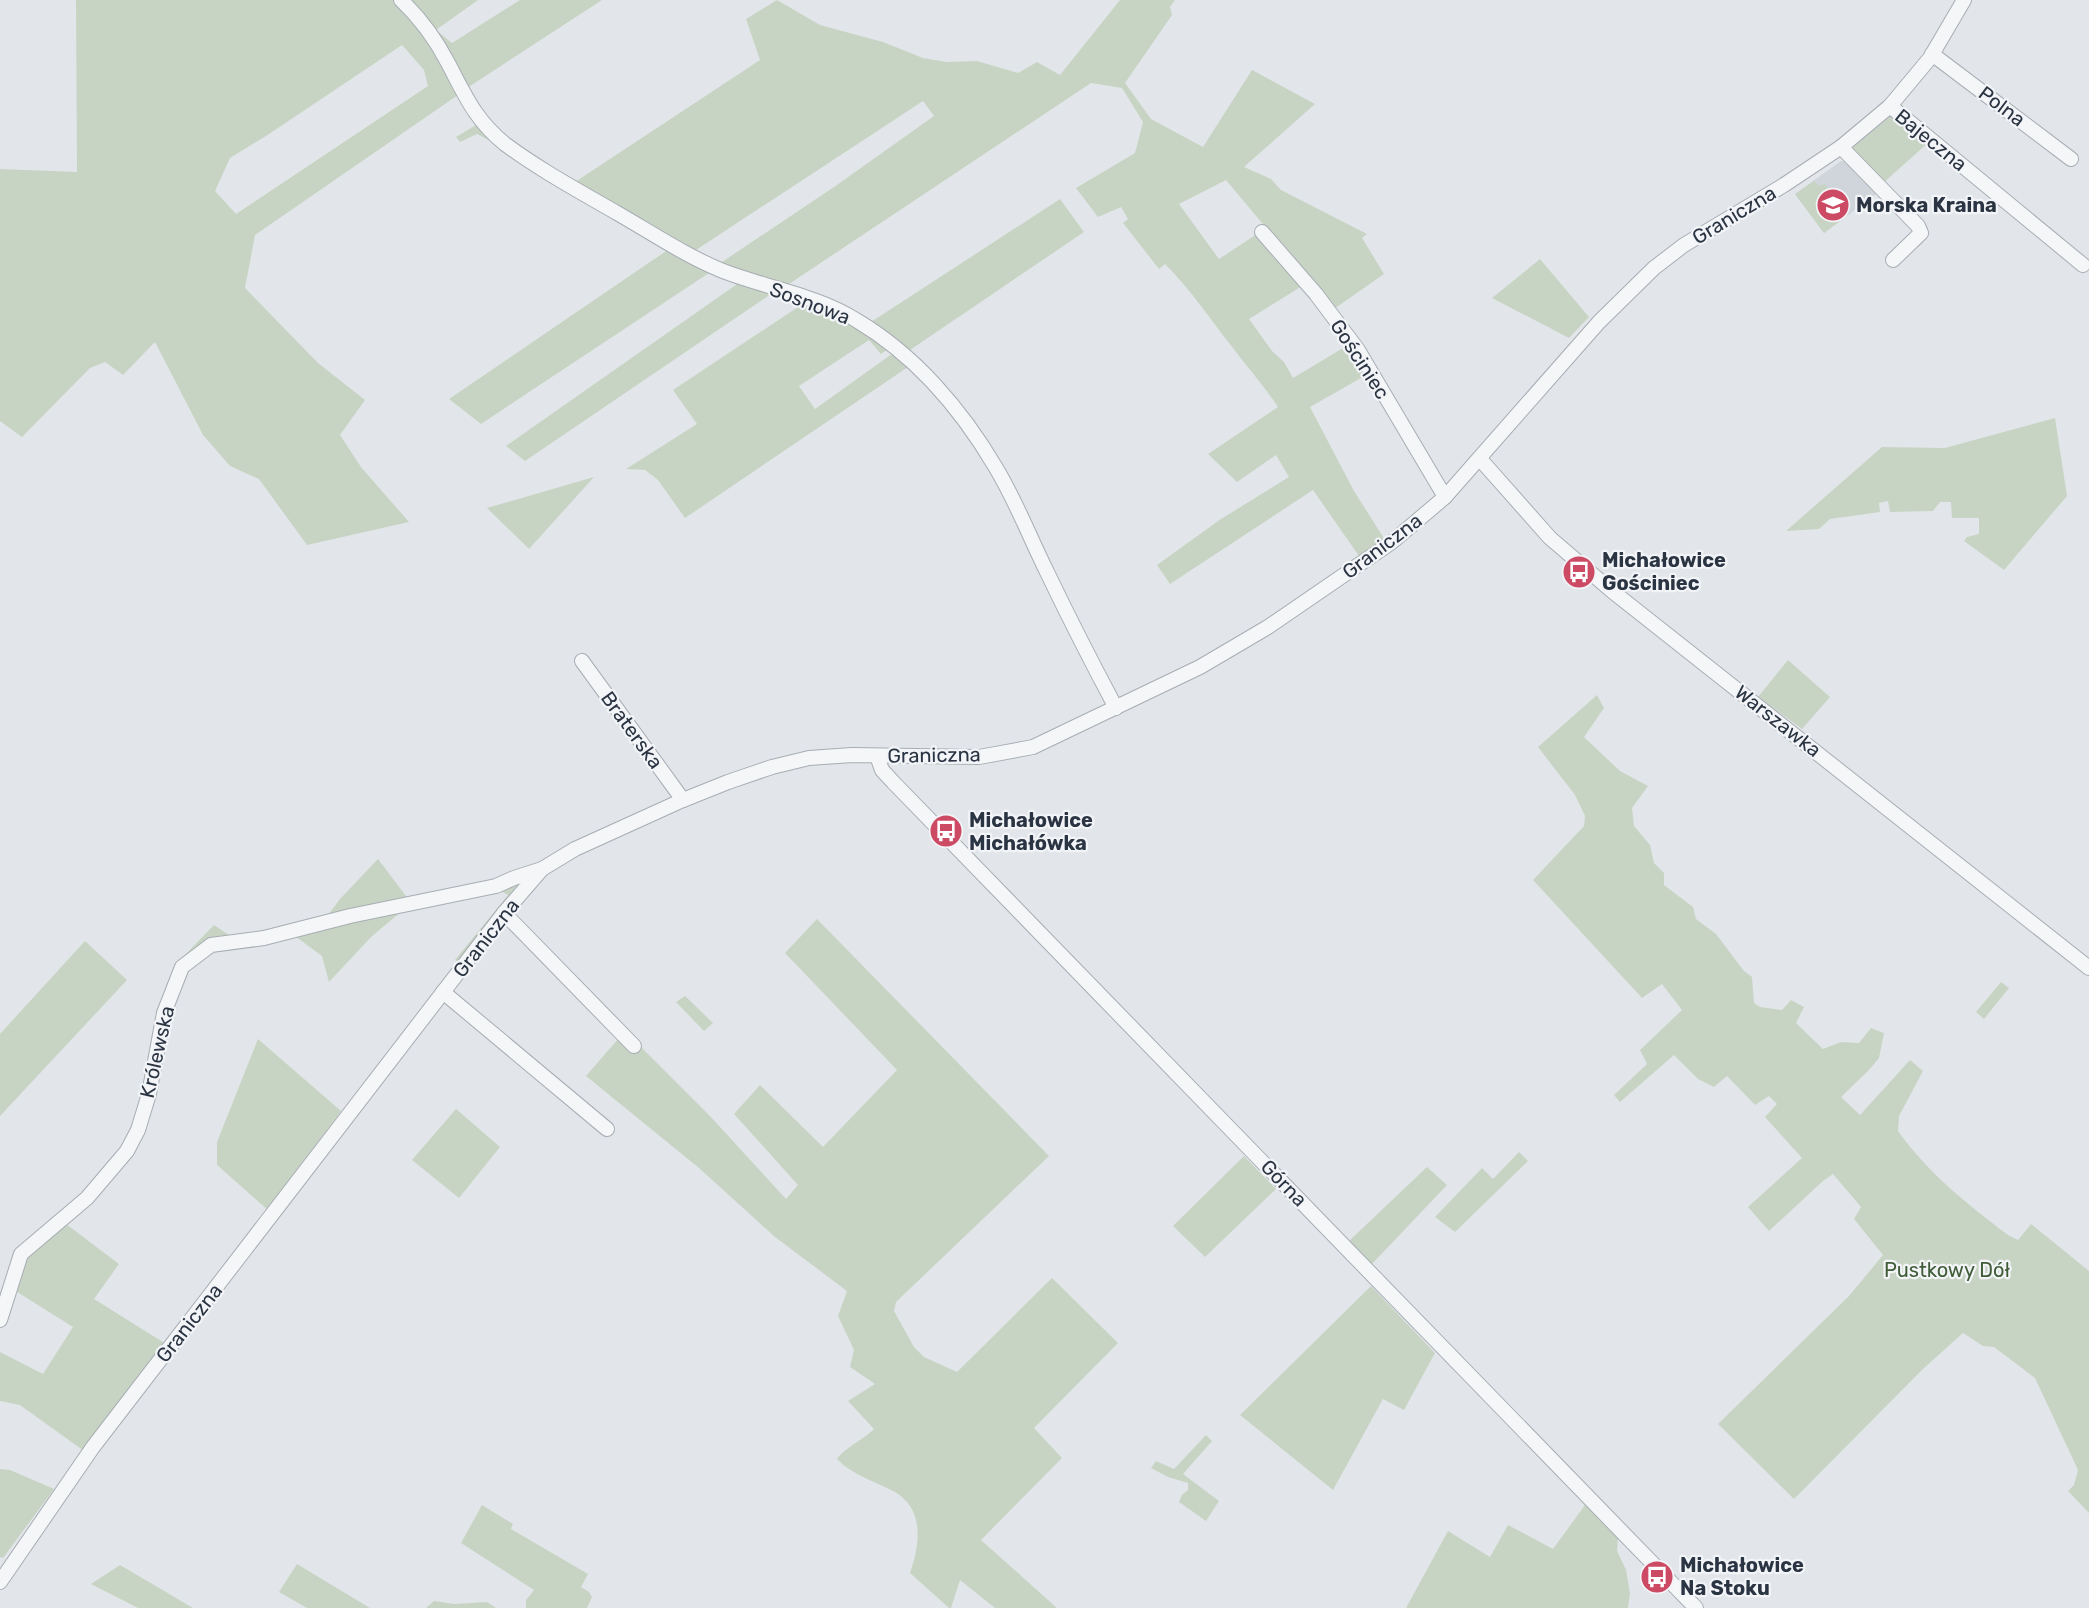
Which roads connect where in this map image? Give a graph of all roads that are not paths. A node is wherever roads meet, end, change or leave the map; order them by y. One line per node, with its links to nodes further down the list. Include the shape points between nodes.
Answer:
1 (400, 0): 13 (street, Sosnowa, via 448,61 462,93 485,126 505,144 689,255 855,319 922,370 996,469)
2 (1964, 0): 3 (street, Graniczna)
3 (1932, 54): 4 (street, Graniczna); 6 (street, Polna)
4 (1890, 106): 5 (street, Graniczna); 9 (street, Bajeczna)
5 (1841, 147): 8 (street, via 1918,226 1921,233); 10 (street, Graniczna, via 1684,245 1654,268 1599,322)
6 (2071, 159)
7 (1262, 232): 11 (street, Gościniec, via 1358,350)
8 (1893, 260)
9 (2084, 265)
10 (1480, 459): 11 (street, Graniczna); 18 (street, Warszawka, via 1550,538 1612,591)
11 (1445, 496): 13 (street, Graniczna, via 1392,542 1268,627 1200,667)
12 (582, 661): 15 (street, Braterska)
13 (1116, 708): 14 (street, Graniczna, via 1033,747 980,757)
14 (877, 756): 15 (street, Graniczna, via 809,758 772,767); 24 (street, Górna, via 882,770 893,782)
15 (683, 800): 16 (street, Graniczna, via 575,849)
16 (542, 869): 17 (street, Graniczna); 22 (street, Królewska, via 496,886 264,938 211,945 194,958 182,968 164,1013 149,1094 127,1151 87,1198 21,1254)
17 (504, 913): 19 (street, Graniczna); 20 (street)
18 (2089, 968)
19 (443, 992): 21 (street); 23 (street, Graniczna, via 93,1447)
20 (634, 1046)
21 (607, 1129)
22 (0, 1320)
23 (2, 1575)
24 (1696, 1608)

